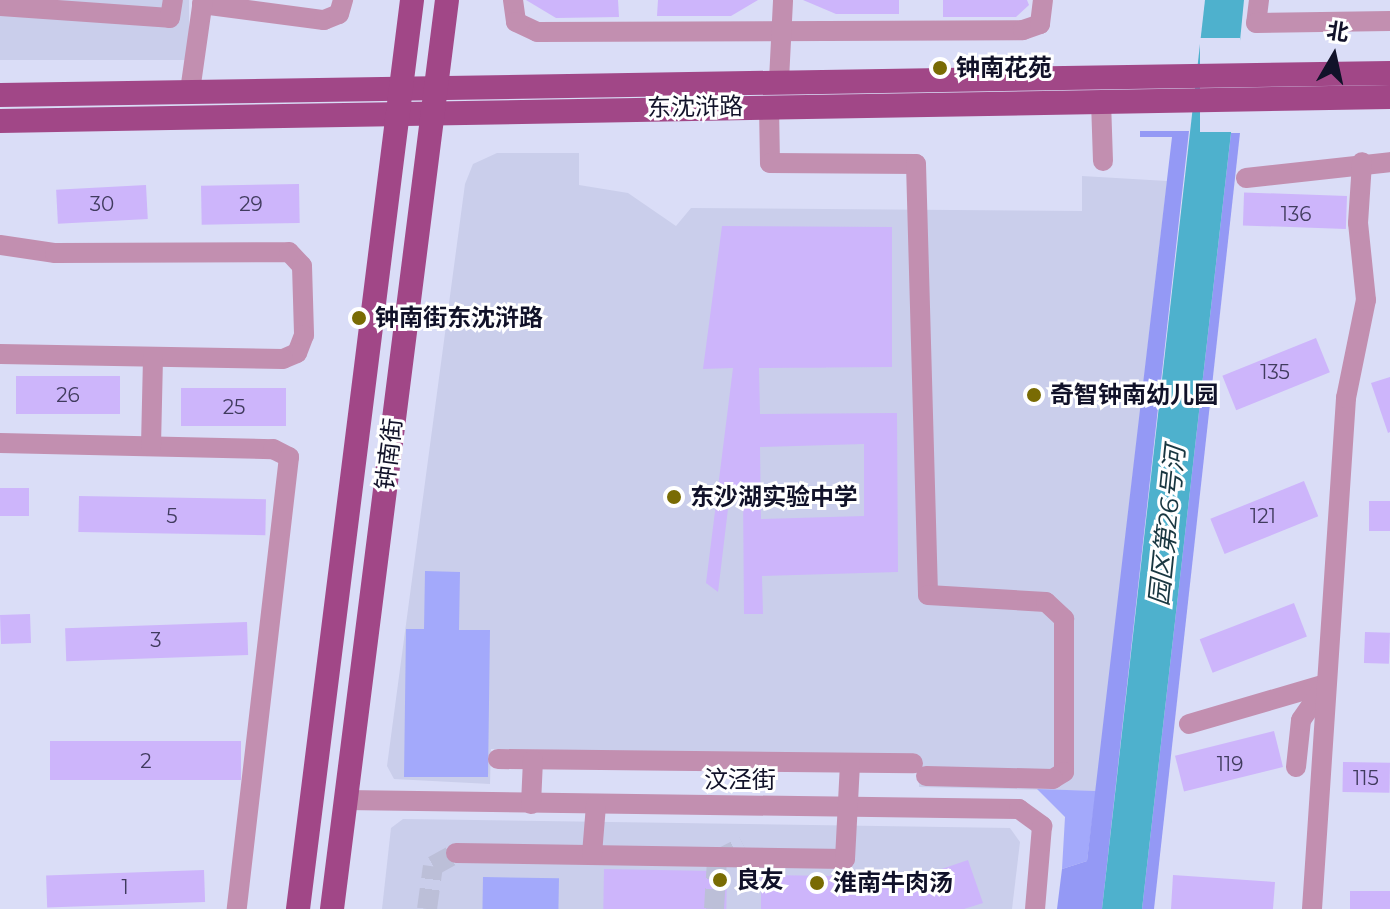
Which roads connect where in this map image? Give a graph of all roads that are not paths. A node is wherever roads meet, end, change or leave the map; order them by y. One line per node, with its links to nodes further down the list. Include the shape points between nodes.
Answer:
1 (173, 0): 10 (street, via 170,18)
2 (343, 0): 9 (street, via 339,14 324,20)
3 (412, 0): 16 (main road, 钟南街)
4 (447, 0): 15 (main road, 钟南街)
5 (513, 0): 12 (street, via 516,22 537,32)
6 (783, 0): 12 (street)
7 (1043, 0): 12 (street, via 1033,29)
8 (1259, 0): 11 (street, via 1256,23)
9 (203, 2): 17 (street)
10 (0, 6)
11 (1390, 21)
12 (780, 28): 14 (street)
13 (1390, 73): 14 (main road, 东沈浒路)
14 (779, 80): 15 (main road, 东沈浒路)
15 (438, 85): 16 (main road, 东沈浒路); 22 (main road, 钟南街)
16 (401, 86): 17 (main road, 东沈浒路); 23 (main road, 钟南街)
17 (197, 91): 18 (main road, 东沈浒路)
18 (0, 95)
19 (1390, 97): 20 (main road, 东沈浒路)
20 (1101, 101): 21 (main road, 东沈浒路); 25 (street)
21 (769, 106): 22 (main road, 东沈浒路); 38 (street, via 770,163 916,164 928,595 1046,602 1064,619 1064,772 1053,779)
22 (434, 112): 23 (main road, 东沈浒路); 40 (main road, 钟南街)
23 (398, 114): 24 (main road, 东沈浒路); 49 (main road, 钟南街)
24 (0, 121)
25 (1103, 161)
26 (1362, 162): 27 (street); 28 (street, via 1304,176); 34 (street, via 1358,231 1366,300 1346,398)
27 (1390, 162)
28 (1246, 178)
29 (0, 245): 31 (street, via 55,253 282,251 300,260 304,335 297,353 283,359)
30 (0, 354): 31 (street)
31 (153, 357): 33 (street)
32 (0, 443): 33 (street)
33 (151, 446): 48 (street, via 273,449 289,457 292,467)
34 (1326, 684): 35 (street); 39 (street, via 1301,720); 52 (street)
35 (1189, 724)
36 (498, 759): 37 (street)
37 (533, 760): 38 (street); 41 (street)
38 (850, 763): 43 (street)
39 (1296, 767)
40 (345, 800): 41 (street, 汶泾街); 50 (main road, 钟南街)
41 (531, 804): 42 (street, 汶泾街)
42 (596, 805): 43 (street, 汶泾街); 47 (street)
43 (849, 807): 45 (street); 51 (street, 汶泾街, via 1033,813 1043,833)
44 (744, 846): 45 (street)
45 (848, 852): 47 (street)
46 (456, 853): 47 (street)
47 (592, 854)
48 (237, 909)
49 (298, 909)
50 (332, 909)
51 (1035, 909)
52 (1312, 909)

